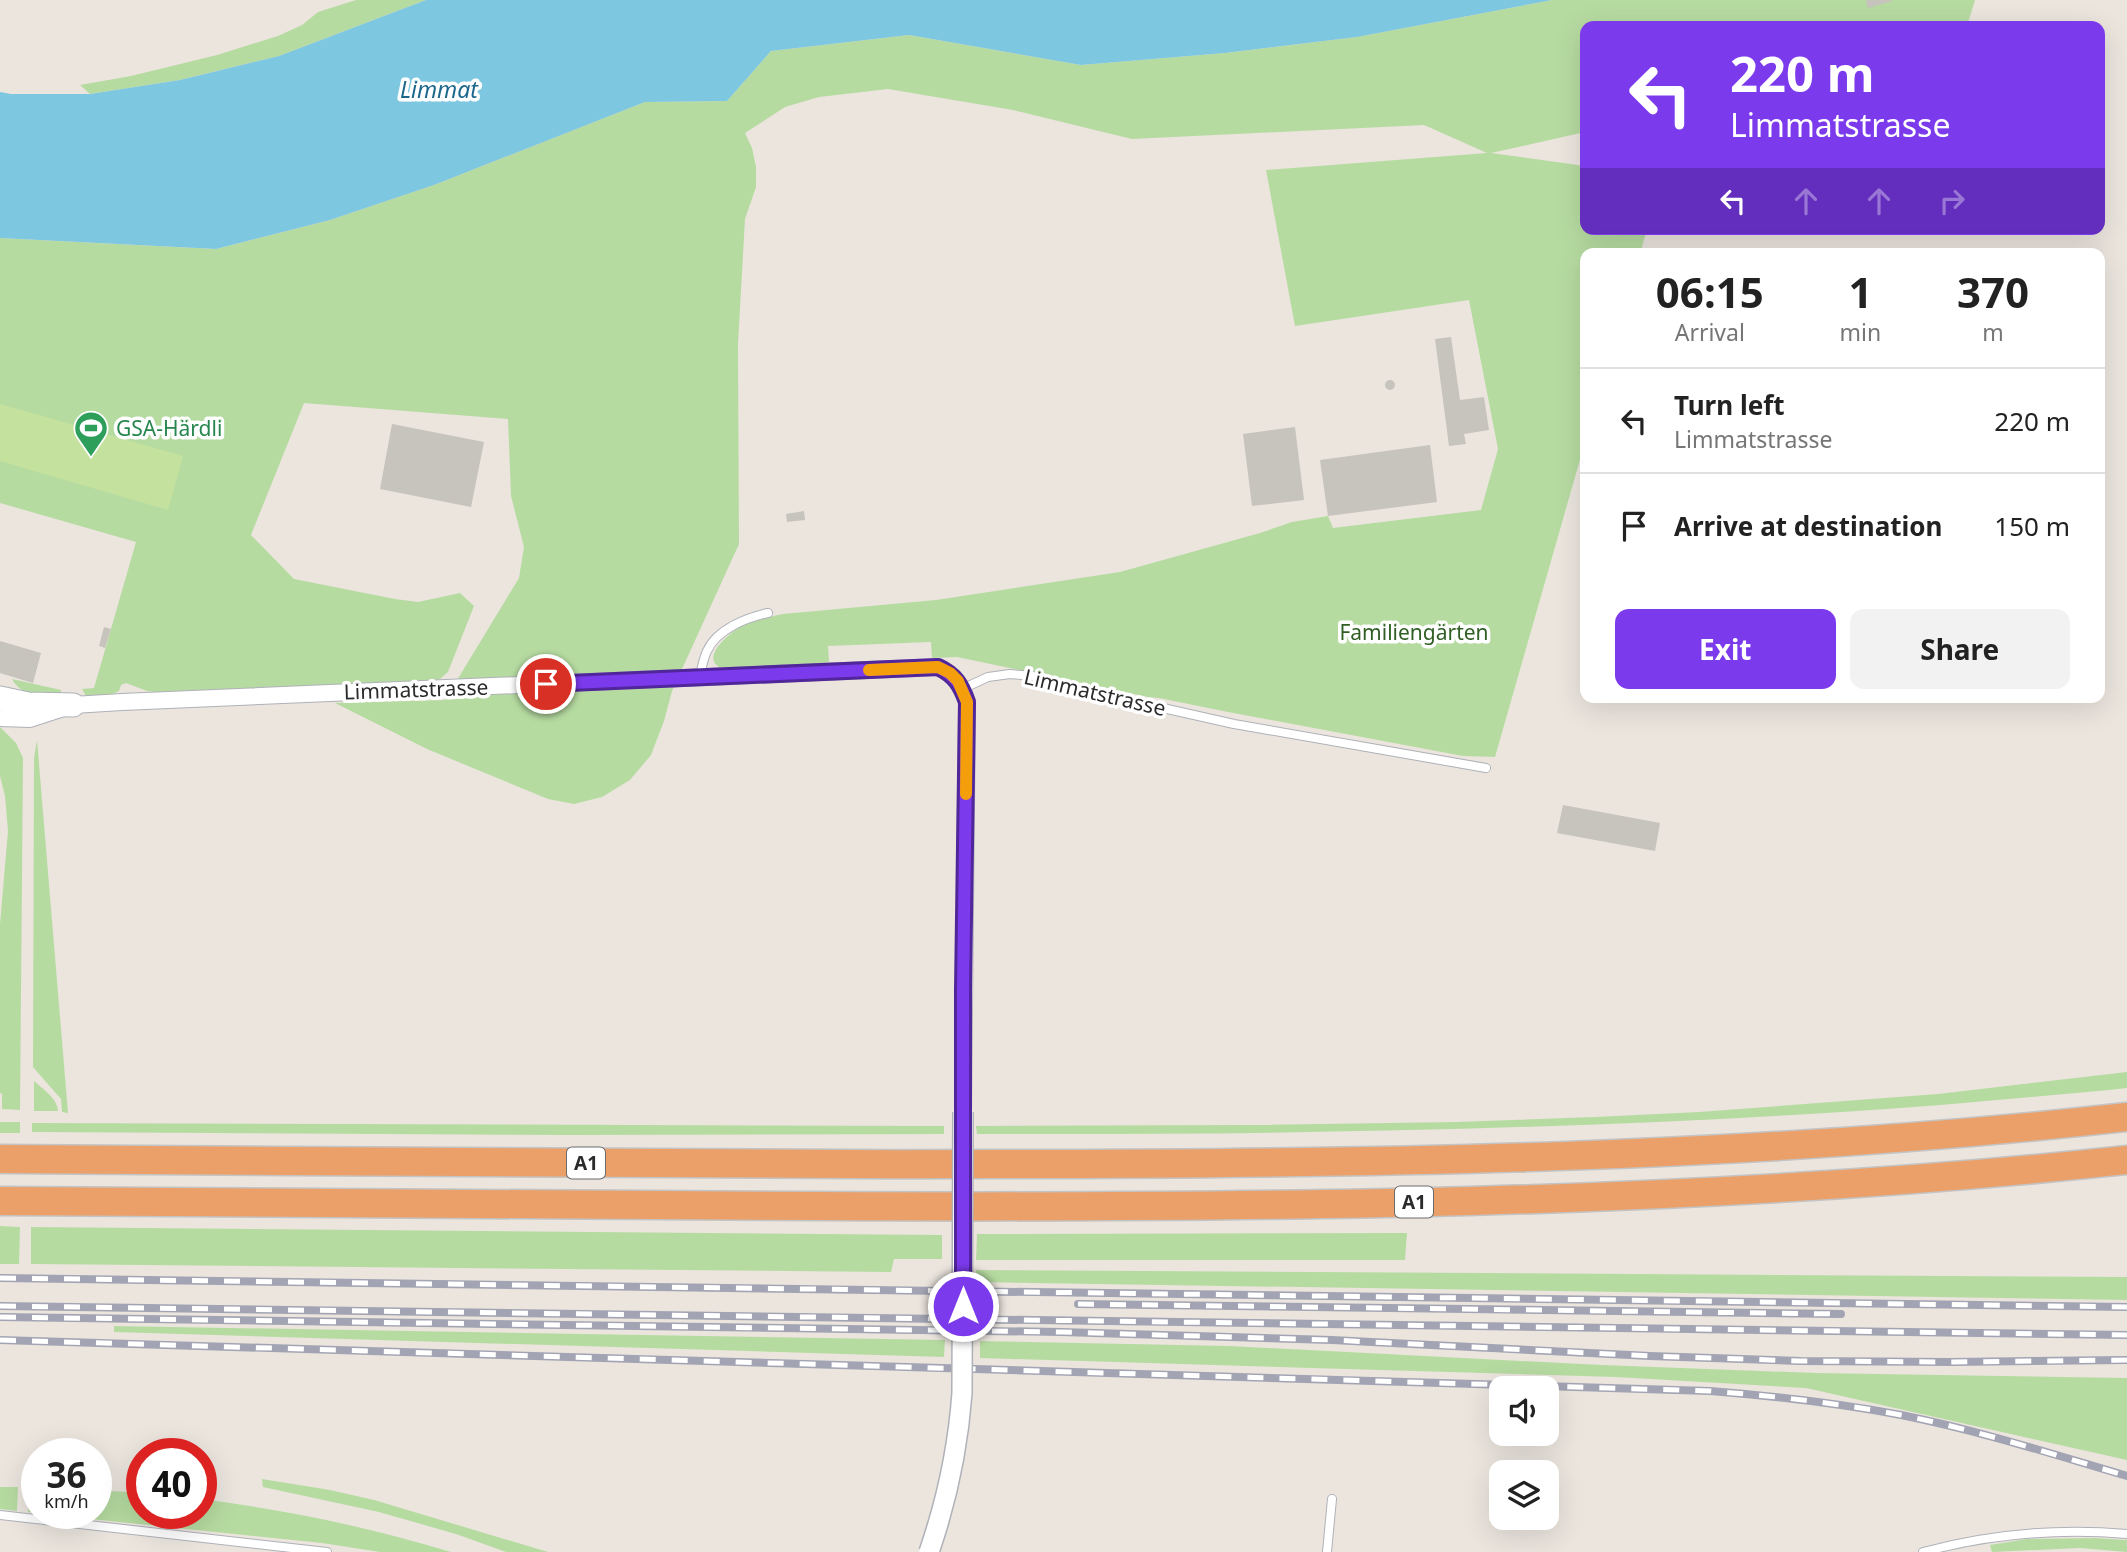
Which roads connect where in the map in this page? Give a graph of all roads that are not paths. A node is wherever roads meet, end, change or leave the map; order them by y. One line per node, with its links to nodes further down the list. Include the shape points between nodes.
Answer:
1 (768, 613): 2 (lane, via 723,632 707,649)
2 (699, 678): 3 (street, Limmatstrasse, via 938,667 950,673); 5 (street, Limmatstrasse)
3 (962, 689): 7 (lane, Limmatstrasse, via 988,677 1033,676 1234,723); 8 (street, via 967,702)
4 (0, 698): 5 (main road)
5 (73, 705): 6 (street, Limmatstrasse, via 30,719)
6 (0, 718)
7 (1486, 768)
8 (963, 1112): 17 (street, bridge, via 961,1403 951,1476)
9 (2127, 1117): 10 (highway, A1, via 1704,1150 1333,1162)
10 (0, 1159)
11 (2127, 1160): 12 (highway, A1, via 1768,1188 1315,1204)
12 (0, 1201)
13 (1332, 1499): 18 (lane)
14 (0, 1515): 16 (lane)
15 (2127, 1534): 19 (lane, via 2013,1534)
16 (327, 1552)
17 (929, 1552)
18 (1327, 1552)
19 (1923, 1552)

